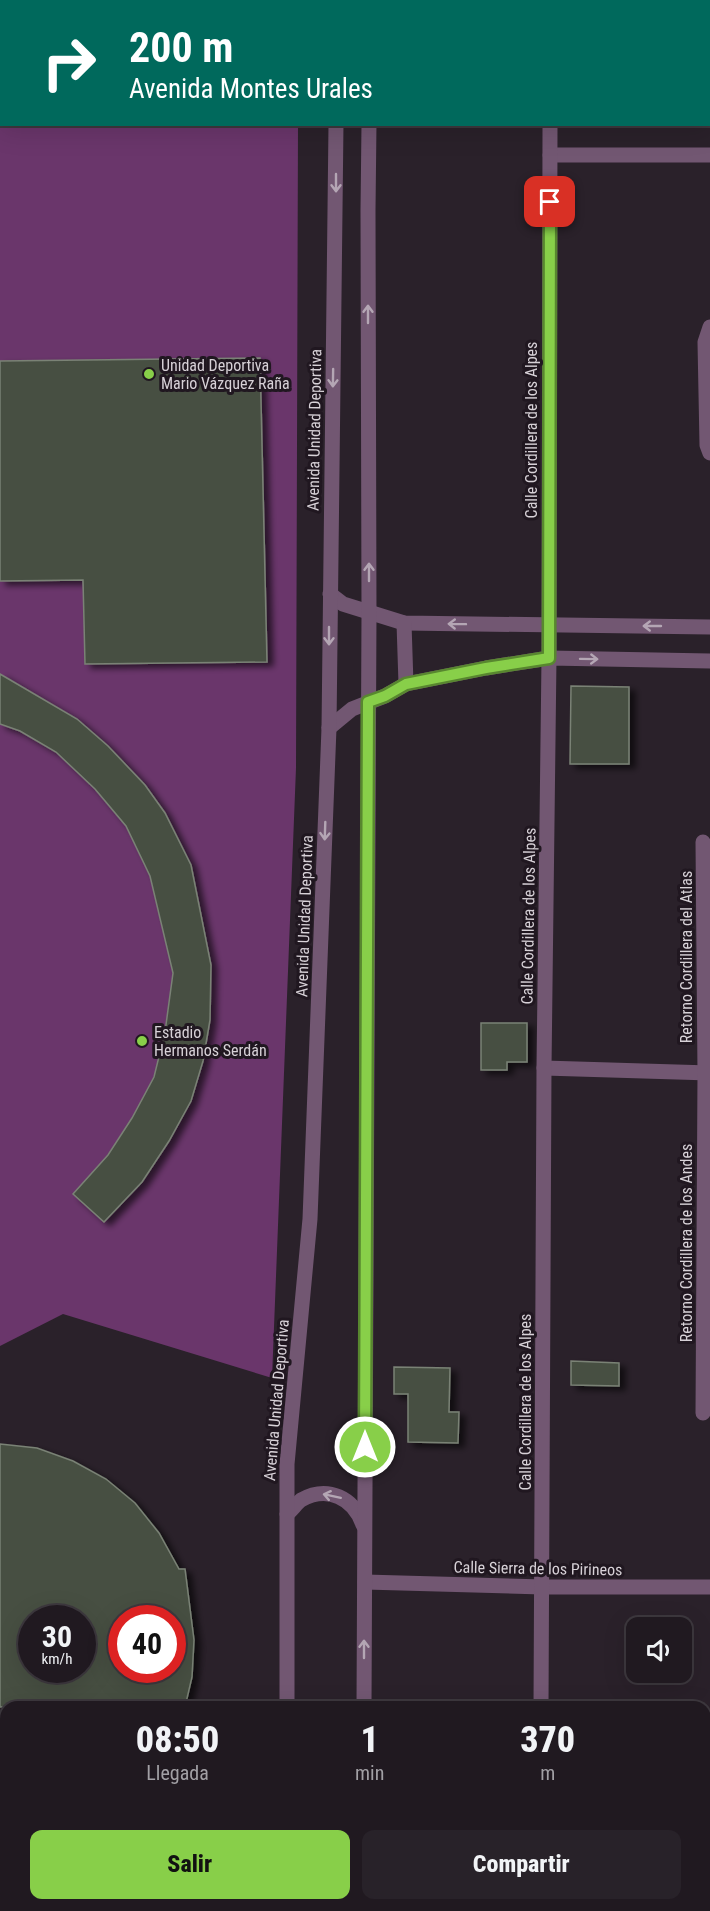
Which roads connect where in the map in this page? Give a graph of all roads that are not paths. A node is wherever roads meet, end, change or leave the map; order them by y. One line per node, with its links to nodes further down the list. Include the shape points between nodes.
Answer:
1 (336, 126): 8 (street, Avenida Unidad Deportiva, one-way to 8)
2 (369, 126): 9 (street, one-way to 2)
3 (550, 126): 4 (street, Calle Cordillera de los Alpes)
4 (550, 155): 5 (street); 11 (street, Calle Cordillera de los Alpes)
5 (710, 155)
6 (710, 327): 7 (street, via 705,342)
7 (710, 453)
8 (330, 594): 9 (street, via 342,604); 17 (street, Avenida Unidad Deportiva, one-way to 17)
9 (369, 613): 10 (street); 16 (street)
10 (404, 623): 11 (street, one-way to 10); 15 (street)
11 (549, 626): 12 (street, one-way to 11); 13 (street, Calle Cordillera de los Alpes)
12 (710, 627)
13 (549, 658): 14 (street, one-way to 14); 15 (street); 19 (street, Calle Cordillera de los Alpes)
14 (710, 661)
15 (406, 684): 16 (street)
16 (368, 702): 17 (street, via 352,709); 23 (street)
17 (329, 728): 22 (street, Avenida Unidad Deportiva, one-way to 22, via 310,1219 287,1464)
18 (703, 842): 20 (street, Retorno Cordillera del Atlas)
19 (544, 1068): 20 (street); 25 (street, Calle Cordillera de los Alpes)
20 (707, 1073): 21 (street, Retorno Cordillera de los Andes)
21 (703, 1413)
22 (287, 1514): 23 (street, one-way to 22, via 360,1514 348,1501 332,1494 315,1494 299,1501); 27 (street, Avenida Unidad Deportiva)
23 (365, 1531): 24 (street)
24 (365, 1582): 25 (street, Calle Sierra de los Pirineos); 28 (street, one-way to 24)
25 (543, 1587): 26 (street, Calle Sierra de los Pirineos); 29 (street, Calle Cordillera de los Alpes)
26 (710, 1587)
27 (287, 1701)
28 (364, 1701)
29 (540, 1701)

